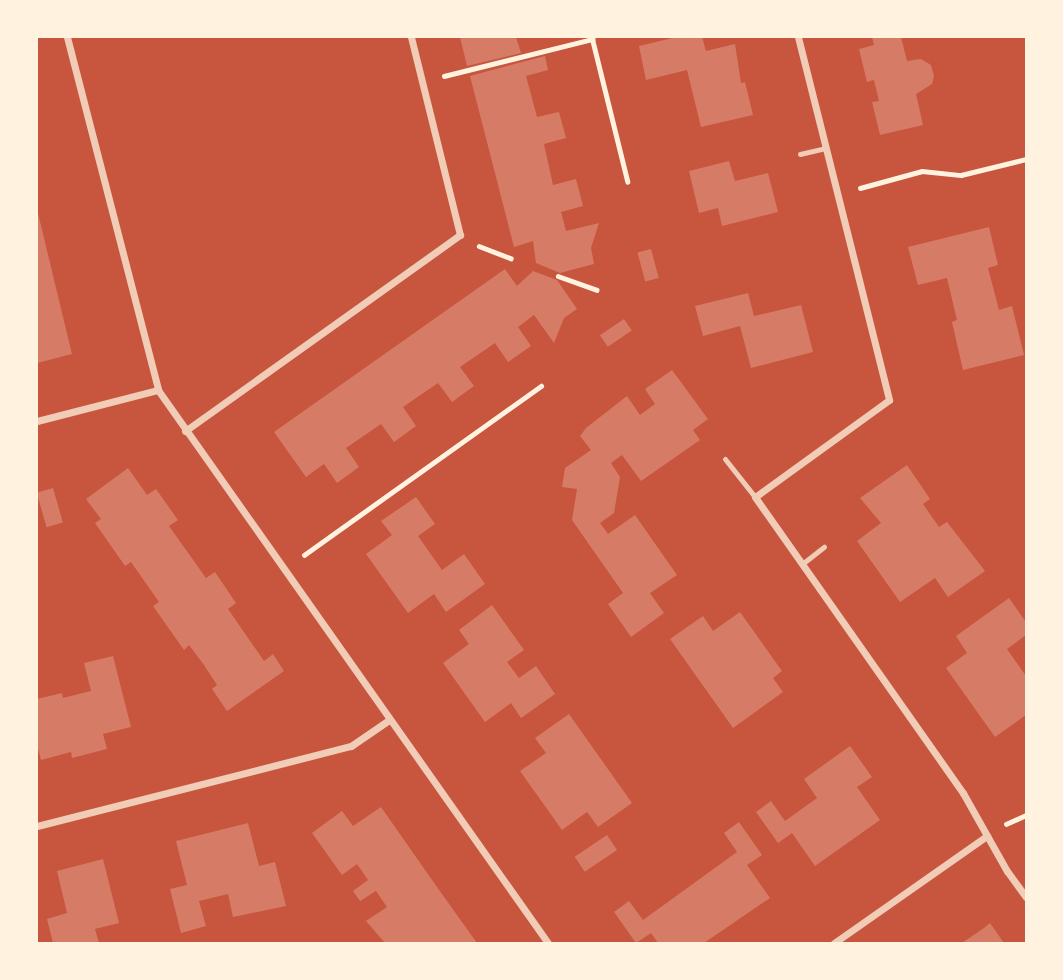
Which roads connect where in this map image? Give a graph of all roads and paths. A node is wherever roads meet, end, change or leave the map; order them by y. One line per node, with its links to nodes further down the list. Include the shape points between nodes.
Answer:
1 (67, 37): 16 (street)
2 (411, 37): 18 (street, via 460,235)
3 (798, 37): 6 (street)
4 (592, 38): 5 (path); 9 (path)
5 (435, 78)
6 (826, 148): 7 (lane); 20 (street, via 889,400)
7 (800, 154)
8 (1026, 159): 10 (path, via 961,175 922,172)
9 (628, 182)
10 (852, 190)
11 (471, 243): 12 (path)
12 (510, 258)
13 (558, 276): 14 (path)
14 (597, 290)
15 (541, 386): 22 (path)
16 (158, 390): 17 (street); 18 (street)
17 (37, 421)
18 (185, 430): 24 (street)
19 (725, 458): 20 (lane)
20 (755, 497): 23 (street)
21 (824, 547): 23 (lane)
22 (299, 560)
23 (802, 564): 26 (street, via 963,793)
24 (389, 720): 25 (street, via 351,746); 28 (street)
25 (37, 826)
26 (987, 836): 27 (street); 29 (street)
27 (1026, 898)
28 (548, 943)
29 (834, 943)

